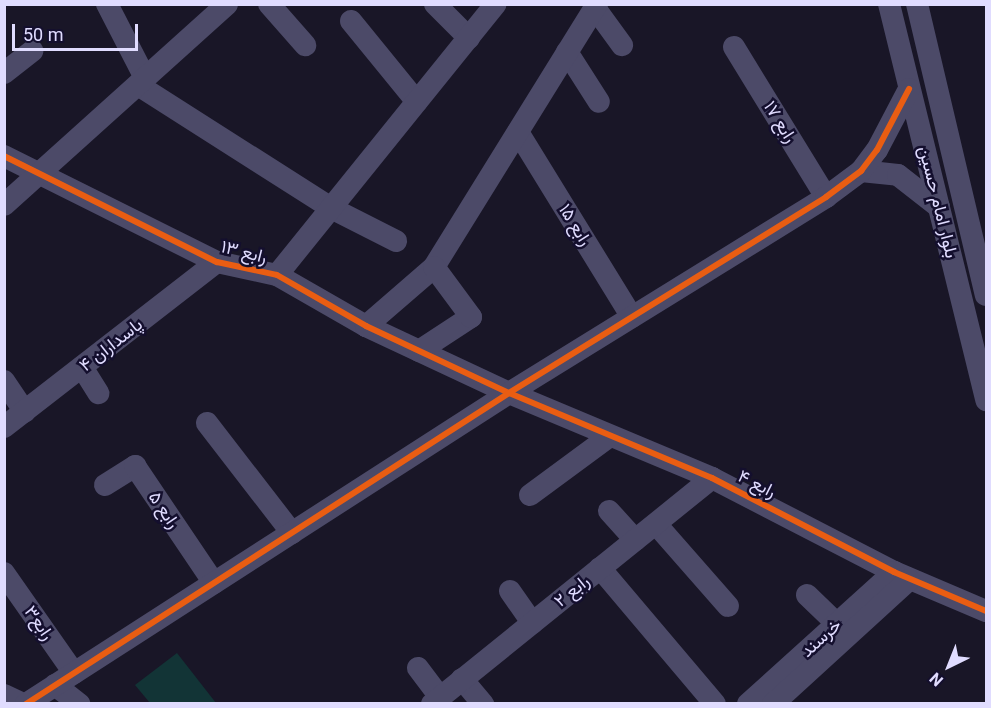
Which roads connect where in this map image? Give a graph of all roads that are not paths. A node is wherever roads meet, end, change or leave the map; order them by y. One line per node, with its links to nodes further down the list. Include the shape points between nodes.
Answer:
1 (107, 4): 17 (street)
2 (227, 4): 17 (street)
3 (269, 4): 11 (street)
4 (435, 4): 10 (street)
5 (496, 4): 10 (street)
6 (889, 4): 18 (street, بلوار امام حسین)
7 (917, 4): 33 (street, بلوار امام حسین)
8 (596, 6): 12 (street); 15 (street)
9 (351, 21): 19 (street)
10 (469, 38): 19 (street)
11 (305, 45)
12 (622, 45)
13 (734, 47): 25 (street, رابع ۱۷)
14 (32, 51): 16 (street)
15 (567, 52): 20 (street); 21 (street)
16 (4, 73)
17 (142, 81): 24 (street); 28 (street)
18 (909, 89): 23 (street, via 885,137); 27 (street, بلوار امام حسین)
19 (417, 102): 28 (street)
20 (599, 102)
21 (518, 132): 31 (street); 34 (street, رابع ۱۵)
22 (4, 156): 24 (street, رابع ۱۳)
23 (861, 171): 25 (street); 27 (street, via 898,175)
24 (38, 175): 26 (street); 30 (street, رابع ۱۳)
25 (826, 197): 34 (street)
26 (4, 205)
27 (939, 207): 38 (street, بلوار امام حسین)
28 (331, 208): 29 (street); 32 (street)
29 (396, 241)
30 (217, 262): 32 (street, رابع ۱۳); 37 (street, پاسداران ۴)
31 (434, 267): 35 (street); 36 (street, via 471,316)
32 (277, 275): 35 (street, رابع ۱۳)
33 (987, 295)
34 (632, 317): 41 (street)
35 (366, 326): 36 (street, رابع ۱۳)
36 (419, 351): 41 (street, رابع ۱۳)
37 (82, 367): 40 (street); 43 (street, پاسداران ۴)
38 (984, 376): 42 (street, بلوار امام حسین)
39 (4, 381): 43 (street)
40 (98, 393)
41 (509, 393): 46 (street, رابع ۴); 52 (street)
42 (987, 400)
43 (25, 412): 45 (street, پاسداران ۴)
44 (207, 423): 52 (street)
45 (4, 427)
46 (610, 436): 47 (street, رابع ۴); 49 (street)
47 (712, 478): 51 (street, رابع ۲); 56 (street, رابع ۴)
48 (105, 485): 57 (street, رابع ۵, via 135,466)
49 (530, 495)
50 (609, 511): 53 (street)
51 (656, 524): 53 (street, رابع ۲); 60 (street)
52 (292, 533): 57 (street)
53 (635, 540): 54 (street, رابع ۲)
54 (600, 568): 62 (street, رابع ۲); 72 (street)
55 (4, 573): 65 (street, رابع۳)
56 (902, 576): 61 (street, رابع ۴); 63 (street, خرسند); 74 (street, خرسند)
57 (214, 583): 65 (street)
58 (510, 591): 62 (street)
59 (807, 595): 63 (street)
60 (728, 606)
61 (987, 611)
62 (532, 623): 66 (street, رابع ۲)
63 (837, 624): 73 (street, خرسند)
64 (418, 668): 68 (street)
65 (65, 679): 69 (street); 70 (street)
66 (462, 679): 68 (street, رابع ۲); 71 (street)
67 (4, 695): 69 (street)
68 (436, 700)
69 (25, 704)
70 (79, 704)
71 (483, 704)
72 (715, 704)
73 (748, 704)
74 (772, 704)

